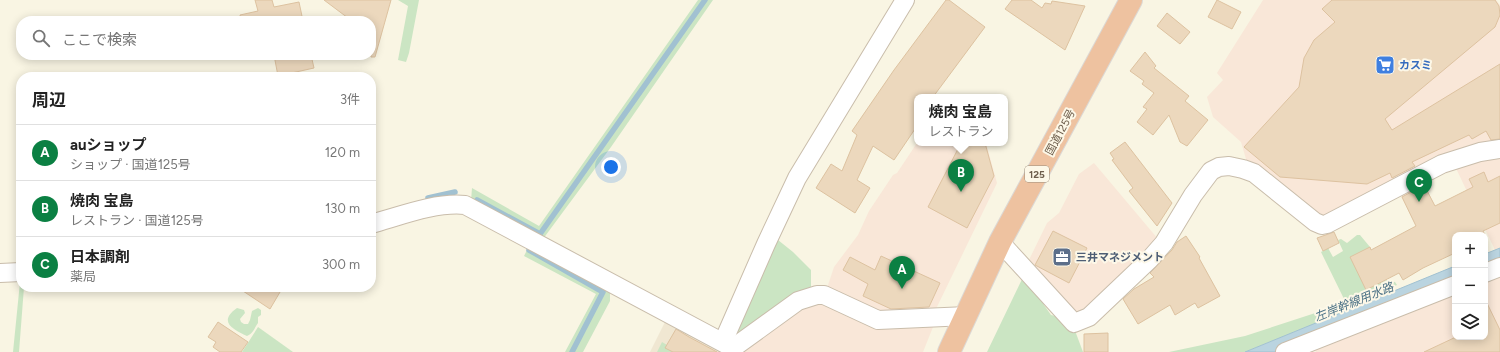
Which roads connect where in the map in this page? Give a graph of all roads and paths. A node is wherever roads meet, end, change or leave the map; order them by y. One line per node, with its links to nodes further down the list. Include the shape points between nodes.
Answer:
1 (905, 0): 12 (street, via 797,178 766,244)
2 (1131, 0): 5 (highway, 国道125号 / 125)
3 (1500, 149): 5 (street, via 1480,152 1442,164 1322,225 1254,174 1229,166 1219,167 1193,194 1164,243 1149,260 1089,317 1074,322)
4 (376, 223): 12 (street, via 436,206 465,205)
5 (1000, 242): 11 (highway, 国道125号 / 125)
6 (1500, 267): 8 (street)
7 (16, 272): 9 (street)
8 (1488, 272)
9 (0, 273)
10 (1452, 286): 14 (street)
11 (967, 316): 12 (street, via 878,320 817,294 798,301); 13 (highway, 国道125号 / 125)
12 (729, 347)
13 (949, 352)
14 (1285, 352)

